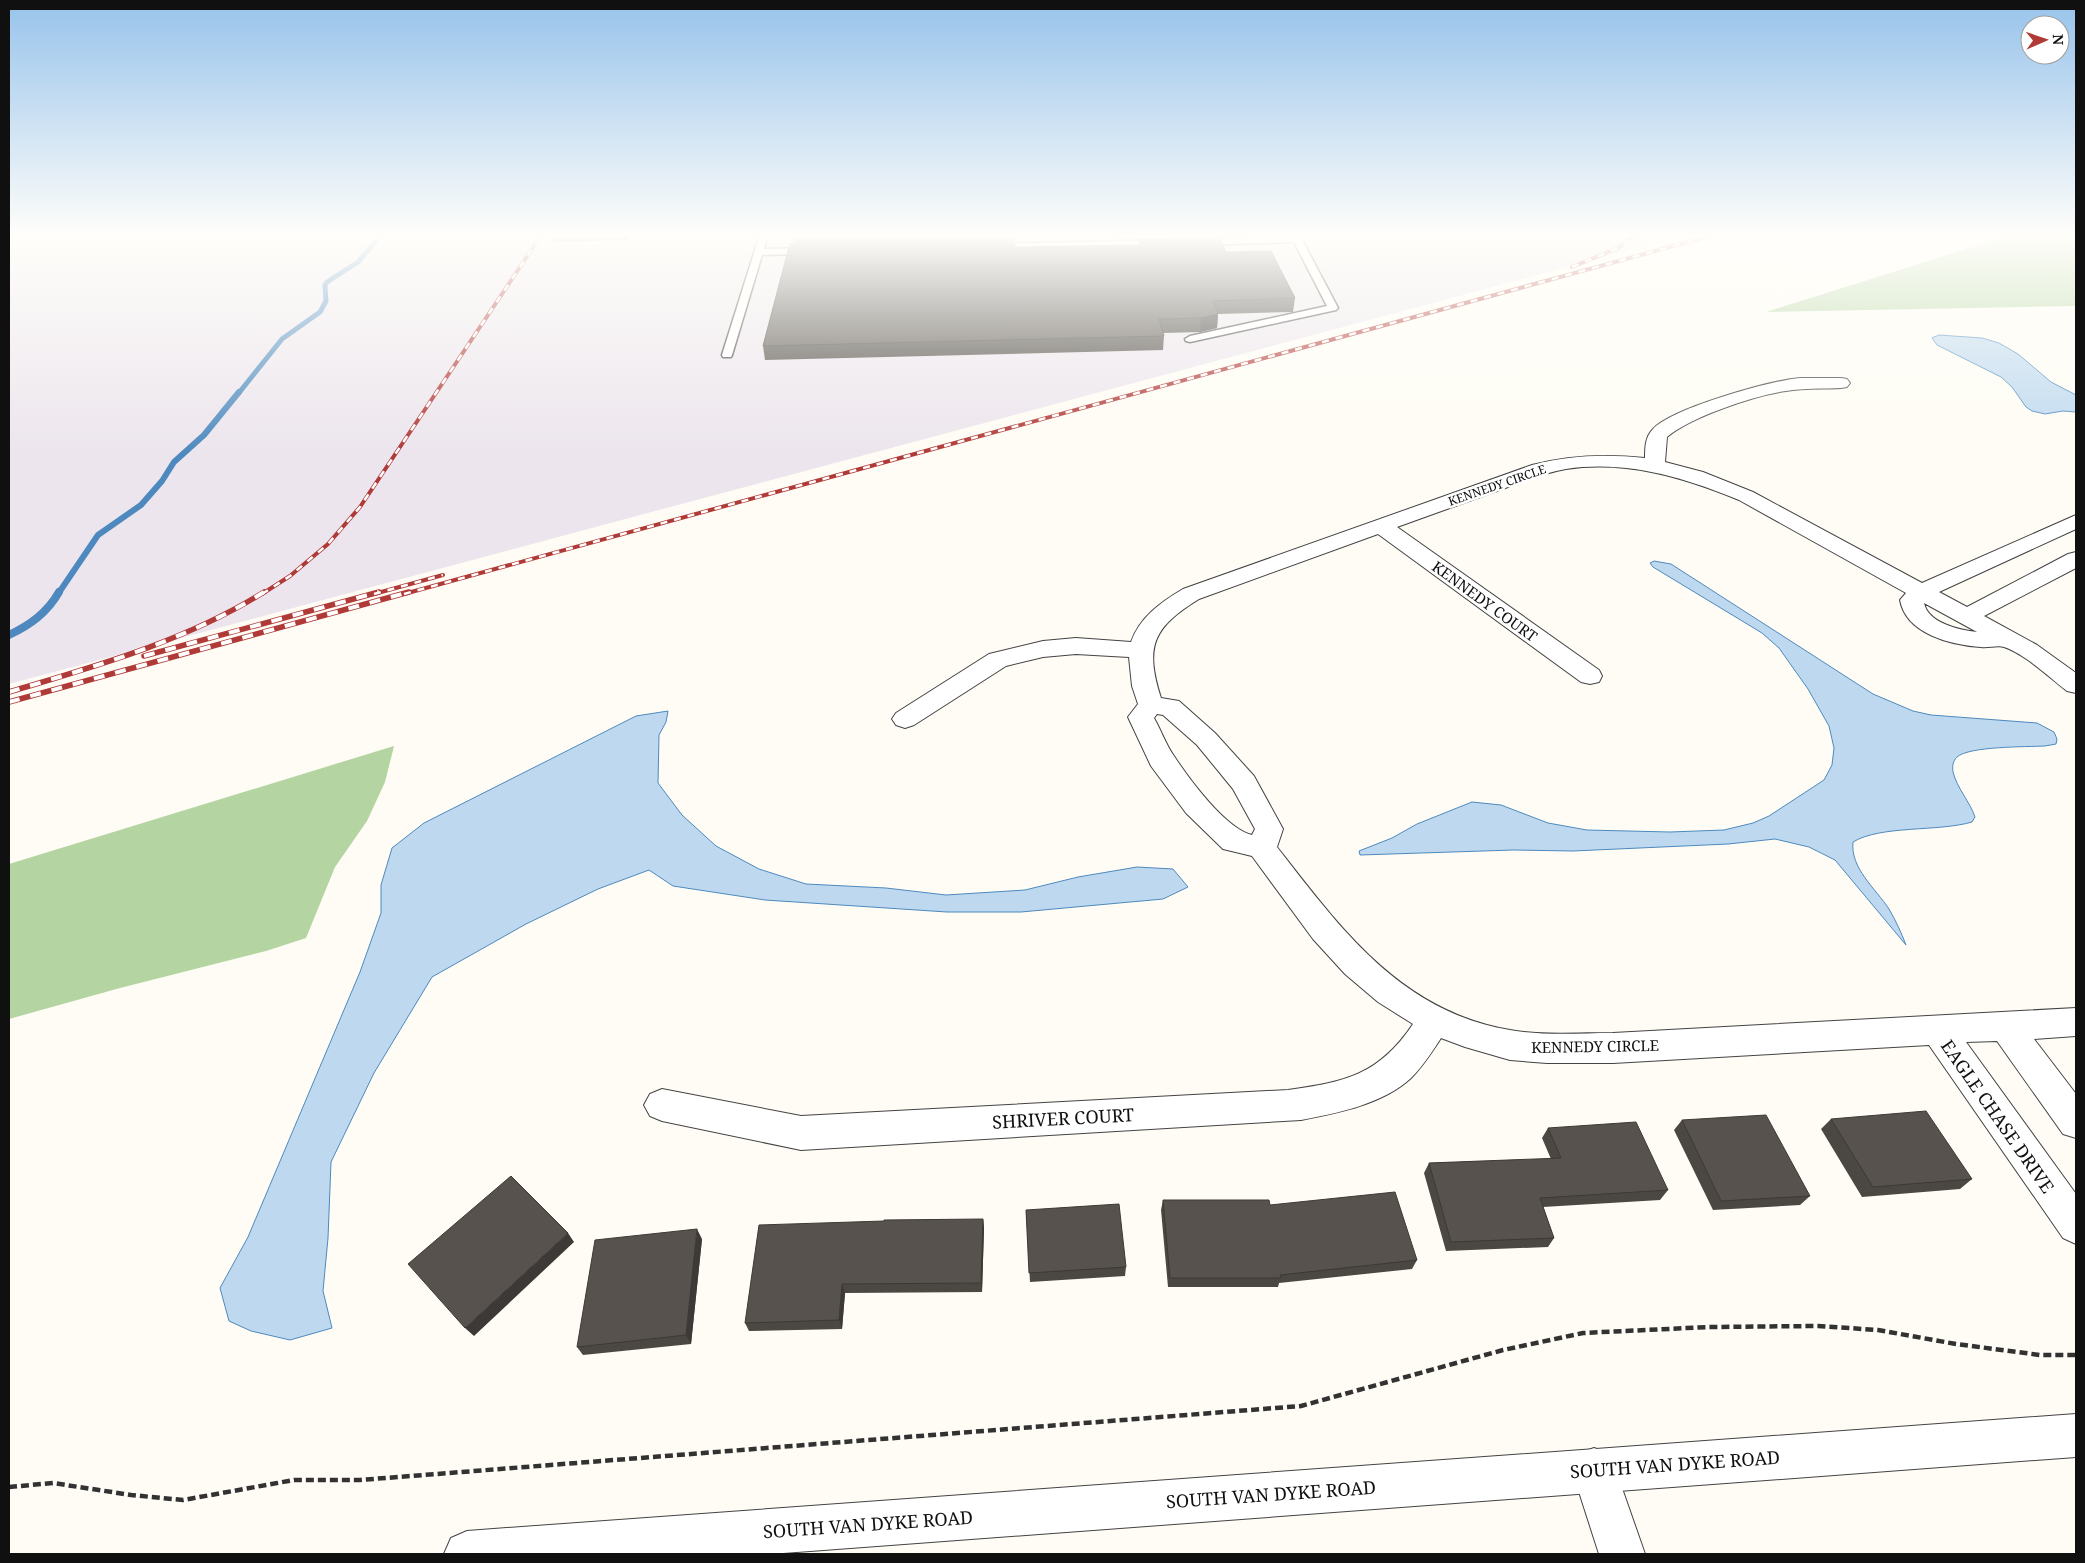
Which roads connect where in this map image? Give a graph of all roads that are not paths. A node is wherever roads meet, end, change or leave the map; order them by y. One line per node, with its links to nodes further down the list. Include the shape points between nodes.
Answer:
1 (742, 307): 4 (lane)
2 (1332, 307): 3 (lane)
3 (1190, 339)
4 (727, 355)
5 (1842, 383): 6 (street, via 1778,386 1691,415 1659,434)
6 (1655, 464): 8 (street, KENNEDY CIRCLE, via 1605,460 1560,464); 12 (street, KENNEDY CIRCLE, via 1746,496)
7 (2076, 521): 9 (street)
8 (1380, 526): 15 (street, KENNEDY CIRCLE, via 1191,594 1159,616 1149,628); 16 (street, KENNEDY COURT)
9 (2040, 536): 10 (street); 12 (street)
10 (2076, 552)
11 (2076, 559): 13 (street)
12 (1923, 592): 13 (street, KENNEDY CIRCLE); 14 (street, via 1912,600 1914,611 1944,632 1962,638 1993,641)
13 (1967, 616): 14 (street, KENNEDY CIRCLE)
14 (2005, 637): 17 (street, KENNEDY CIRCLE)
15 (1140, 650): 18 (street, KENNEDY CIRCLE, via 1140,669); 19 (street, via 1076,646 1043,649 998,660)
16 (1590, 676)
17 (2076, 685)
18 (1151, 705): 20 (street, via 1170,707 1206,739 1244,783 1269,829); 20 (street, via 1141,717 1160,759 1196,806 1233,841)
19 (905, 720)
20 (1262, 848): 21 (street, KENNEDY CIRCLE, via 1324,930 1356,965 1389,992)
21 (1434, 1020): 24 (street, KENNEDY CIRCLE, via 1464,1033 1510,1045 1547,1048 1613,1048); 25 (street, SHRIVER COURT, via 1413,1051 1391,1074 1326,1101 1288,1106 801,1133)
22 (2076, 1022): 23 (street, KENNEDY CIRCLE)
23 (2005, 1026): 24 (street, KENNEDY CIRCLE); 26 (street)
24 (1938, 1030): 27 (street, EAGLE CHASE DRIVE)
25 (662, 1105)
26 (2076, 1122)
27 (2076, 1226)
28 (2076, 1435): 29 (street, SOUTH VAN DYKE ROAD)
29 (1594, 1470): 30 (street, SOUTH VAN DYKE ROAD); 31 (street)
30 (467, 1554)
31 (1622, 1554)

